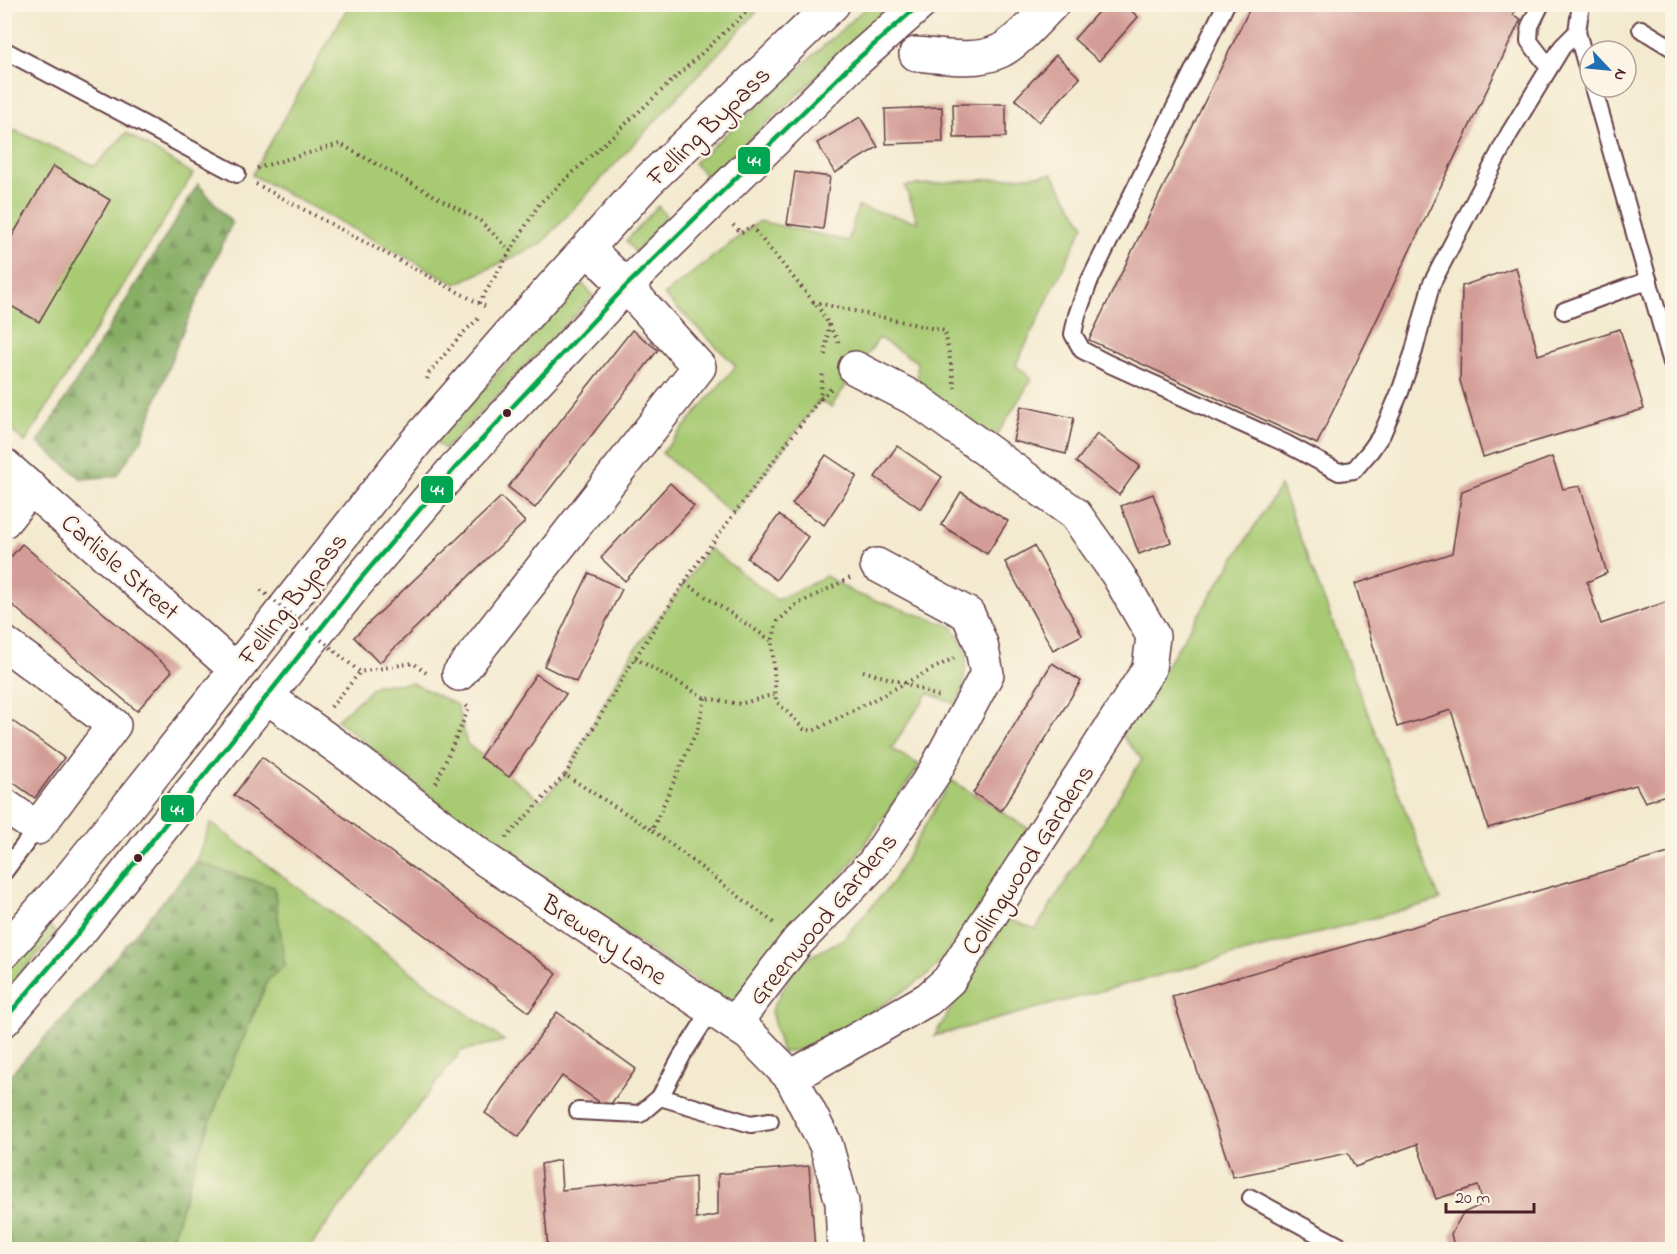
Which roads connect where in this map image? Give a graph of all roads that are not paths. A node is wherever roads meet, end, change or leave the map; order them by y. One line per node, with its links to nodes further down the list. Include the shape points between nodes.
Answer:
1 (832, 4): 16 (main road, Felling Bypass, via 648,182)
2 (920, 4): 18 (main road, Felling Bypass, via 852,64)
3 (1226, 4): 13 (lane, via 1089,282 1073,334 1082,350 1107,363 1285,443 1339,472 1354,470 1382,434 1414,351 1431,285 1509,134)
4 (1540, 4): 13 (lane, via 1528,42)
5 (1581, 4): 8 (lane)
6 (1049, 6): 12 (main road, via 1000,51 969,57)
7 (1641, 29): 10 (lane)
8 (1577, 32): 9 (lane); 13 (lane)
9 (1579, 39)
10 (1672, 48)
11 (4, 50): 15 (lane)
12 (916, 54)
13 (1549, 67)
14 (1596, 99): 17 (lane)
15 (237, 174)
16 (588, 249): 18 (main road); 27 (main road, Felling Bypass, via 416,442)
17 (1649, 281): 19 (lane); 20 (lane)
18 (626, 286): 28 (main road, via 699,367); 29 (main road, Felling Bypass, via 456,467)
19 (1564, 311)
20 (1672, 363)
21 (855, 368): 36 (main road, Collingwood Gardens, via 917,400 1075,514 1118,575 1152,636 1149,669 949,980 928,999)
22 (4, 465): 23 (main road, Carlisle Street)
23 (31, 488): 24 (main road); 27 (main road, Carlisle Street)
24 (4, 521)
25 (877, 565): 34 (main road, Greenwood Gardens, via 968,614 981,644 987,674 934,773 874,863)
26 (4, 643): 31 (main road, via 114,725)
27 (236, 669): 33 (main road, Felling Bypass, via 69,879)
28 (453, 682)
29 (266, 696): 34 (main road, Brewery Lane, via 486,860); 35 (main road, Felling Bypass, via 81,930)
30 (4, 805): 31 (main road)
31 (37, 828): 32 (lane)
32 (4, 872)
33 (4, 952)
34 (723, 1017): 36 (main road, Brewery Lane, via 749,1034); 37 (lane, via 683,1054)
35 (4, 1020)
36 (791, 1077): 41 (main road, Brewery Lane, via 826,1145 842,1202)
37 (660, 1097): 38 (lane, via 640,1114); 39 (lane, via 750,1124)
38 (579, 1111)
39 (770, 1121)
40 (1251, 1198): 42 (lane)
41 (844, 1250)
42 (1347, 1250)

